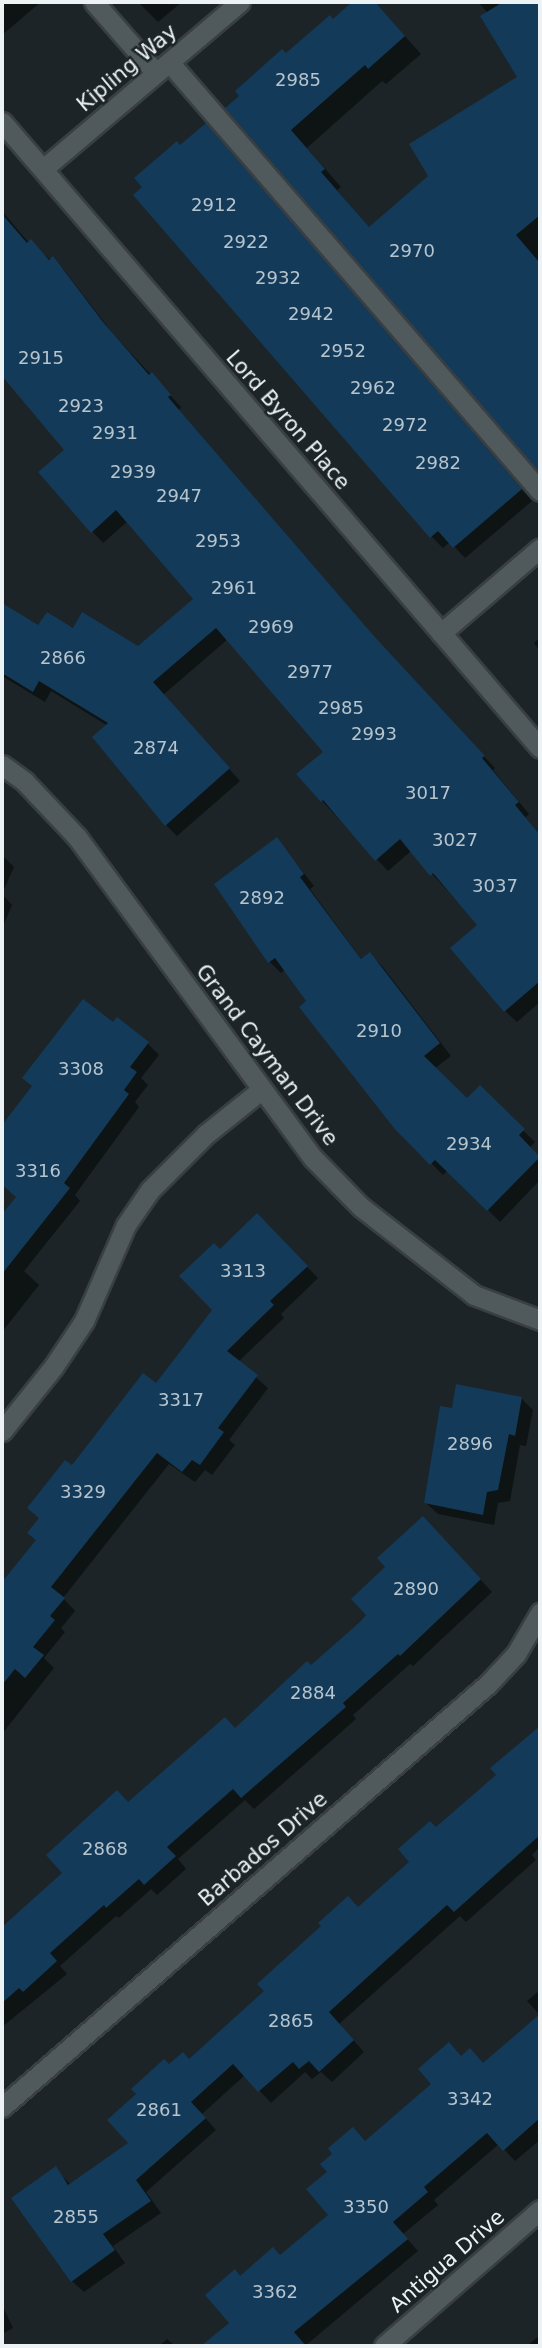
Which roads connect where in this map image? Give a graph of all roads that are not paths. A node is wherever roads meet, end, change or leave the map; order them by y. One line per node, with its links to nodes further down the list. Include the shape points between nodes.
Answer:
1 (94, 2): 3 (street)
2 (240, 2): 3 (street, Kipling Way)
3 (162, 68): 5 (street, Kipling Way); 6 (street)
4 (2, 122): 5 (street, Lord Byron Place)
5 (43, 169): 8 (street, Lord Byron Place)
6 (540, 491)
7 (540, 548): 8 (street)
8 (441, 633): 9 (street, Lord Byron Place)
9 (540, 748)
10 (2, 765): 11 (street, Grand Cayman Drive, via 77,837)
11 (261, 1090): 12 (street, Grand Cayman Drive, via 313,1158 409,1247 474,1295); 13 (street, via 206,1133 150,1190 126,1225 77,1333)
12 (540, 1320)
13 (2, 1431)
14 (540, 1614): 15 (street, Barbados Drive, via 516,1654 488,1684)
15 (2, 2107)
16 (540, 2210): 17 (street, Antigua Drive)
17 (384, 2346)

